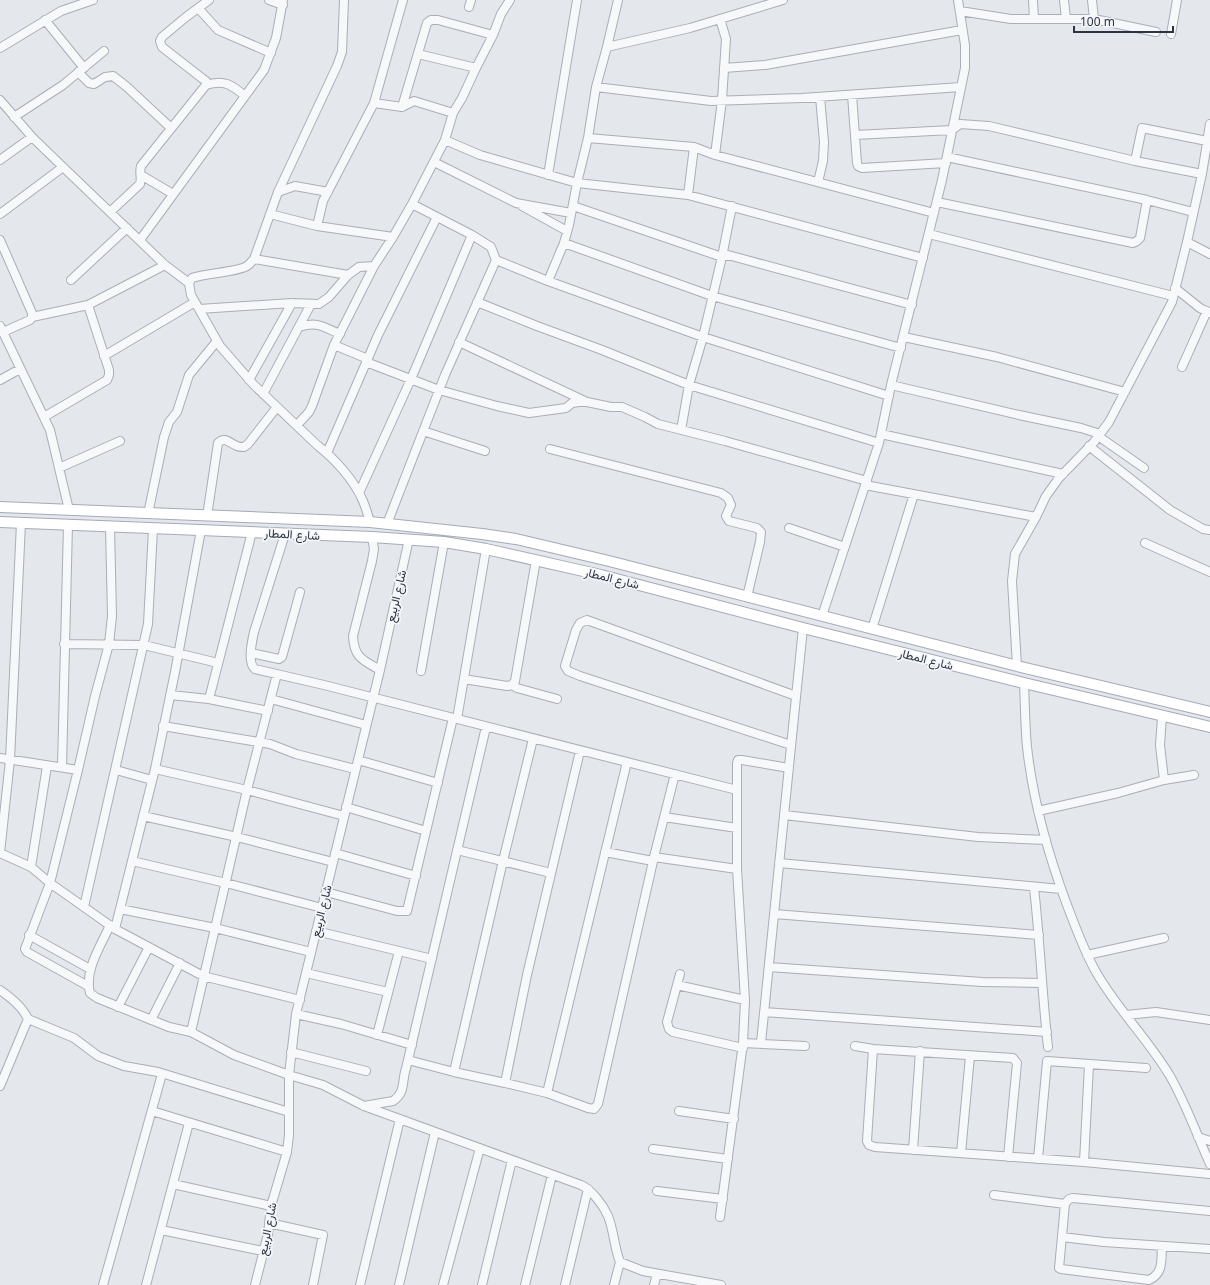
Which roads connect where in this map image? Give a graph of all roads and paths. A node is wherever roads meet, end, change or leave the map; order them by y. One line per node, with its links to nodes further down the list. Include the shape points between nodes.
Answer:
1 (93, 0): 22 (street, via 61,11)
2 (209, 0): 16 (street)
3 (269, 0): 15 (street)
4 (344, 0): 68 (street, via 342,52)
5 (403, 0): 42 (street)
6 (510, 0): 26 (street)
7 (577, 0): 65 (street)
8 (618, 0): 27 (street)
9 (782, 0): 18 (street)
10 (958, 0): 17 (street)
11 (1033, 0): 19 (street)
12 (1064, 0): 20 (street)
13 (1092, 0): 21 (street)
14 (1177, 0): 25 (street)
15 (283, 2): 30 (street)
16 (198, 8): 30 (street, via 218,30); 35 (street, via 160,41 162,46 206,81)
17 (960, 11): 19 (street, via 1011,19); 23 (street)
18 (720, 19): 27 (street); 33 (street, via 726,39)
19 (1034, 19): 20 (street)
20 (1066, 19): 21 (street)
21 (1094, 19): 24 (street)
22 (45, 20): 28 (street); 34 (street)
23 (962, 30): 33 (street, via 765,65); 36 (street, via 965,68)
24 (1156, 32)
25 (1171, 34)
26 (493, 35): 31 (street, via 431,20 427,23); 32 (street)
27 (607, 47): 37 (street)
28 (0, 48)
29 (104, 51): 34 (street)
30 (271, 53): 39 (street, via 264,70)
31 (418, 54): 32 (street); 44 (street)
32 (476, 68): 45 (street)
33 (724, 68): 41 (street)
34 (81, 70): 46 (street); 48 (street, via 89,82 94,84 105,77 113,76)
35 (206, 85): 39 (street, via 216,82 232,86); 48 (street)
36 (961, 87): 38 (street); 49 (street)
37 (596, 88): 41 (street); 52 (street)
38 (852, 94): 40 (street); 50 (street)
39 (245, 96): 70 (street)
40 (820, 97): 41 (street); 66 (street, via 823,161)
41 (722, 100): 56 (street)
42 (374, 103): 44 (street); 69 (street)
43 (1, 104): 46 (street)
44 (402, 107): 45 (street, via 414,101)
45 (453, 113): 53 (street)
46 (14, 117): 51 (street)
47 (1210, 124): 54 (street)
48 (171, 128): 64 (street, via 141,166)
49 (952, 130): 50 (street); 59 (street); 60 (street, via 960,124 989,126)
50 (855, 135): 59 (street, via 857,163 862,168)
51 (32, 137): 58 (street); 62 (street)
52 (588, 138): 55 (street); 67 (street)
53 (445, 140): 61 (street); 65 (street, via 480,155)
54 (1207, 141): 57 (street); 60 (street, via 1142,128)
55 (694, 147): 56 (street); 71 (street)
56 (715, 155): 66 (street)
57 (1208, 155): 63 (street)
58 (0, 160)
59 (946, 160): 72 (street); 73 (street)
60 (1135, 161): 63 (street)
61 (434, 162): 74 (street); 75 (street)
62 (63, 168): 78 (street); 81 (street)
63 (1202, 174): 79 (street)
64 (141, 175): 70 (street); 78 (street, via 140,184)
65 (548, 175): 67 (street)
66 (818, 182): 80 (street)
67 (577, 183): 71 (street); 77 (street)
68 (278, 192): 69 (street, via 295,186); 82 (street)
69 (328, 192): 84 (street)
70 (173, 194): 91 (street)
71 (688, 195): 76 (street)
72 (1147, 200): 73 (street, via 1140,238 1133,243); 79 (street)
73 (937, 202): 80 (street)
74 (516, 203): 77 (street); 86 (street)
75 (412, 204): 83 (street); 89 (street)
76 (732, 206): 95 (street); 96 (street)
77 (572, 210): 86 (street); 95 (street)
78 (110, 212): 85 (street)
79 (1193, 212): 92 (street)
80 (934, 213): 87 (street)
81 (0, 214)
82 (270, 214): 84 (street); 97 (street)
83 (437, 217): 88 (street); 125 (street)
84 (318, 226): 89 (street)
85 (127, 228): 91 (street); 102 (street)
86 (567, 231): 93 (street)
87 (929, 234): 96 (street); 105 (street)
88 (472, 235): 98 (street, via 491,247); 128 (street)
89 (393, 237): 100 (street)
90 (0, 240): 114 (street)
91 (140, 240): 99 (street)
92 (1187, 242): 94 (street); 105 (street)
93 (564, 244): 103 (street); 106 (street)
94 (1210, 254)
95 (722, 257): 106 (street); 112 (street, via 728,255)
96 (923, 258): 112 (street)
97 (254, 259): 101 (street); 104 (street, via 247,266 201,275 192,278)
98 (496, 260): 103 (street); 107 (street)
99 (165, 265): 104 (street); 110 (street)
100 (374, 266): 101 (street, via 359,267); 117 (street)
101 (348, 275): 109 (street, via 324,301)
102 (71, 280)
103 (548, 281): 118 (street)
104 (189, 283): 111 (street)
105 (1174, 292): 113 (street); 134 (street, via 1172,302)
106 (712, 296): 118 (street); 123 (street)
107 (477, 302): 121 (street); 131 (street)
108 (292, 304): 109 (street); 111 (street); 130 (street)
109 (311, 304): 115 (street)
110 (88, 305): 114 (street); 124 (street)
111 (197, 305): 120 (street); 124 (street)
112 (912, 305): 119 (street)
113 (1209, 312): 126 (street)
114 (32, 317): 116 (street)
115 (299, 326): 117 (street, via 311,323); 135 (street)
116 (1, 330): 127 (street)
117 (340, 334): 122 (street)
118 (703, 337): 131 (street); 136 (street)
119 (904, 337): 123 (street); 134 (street, via 997,357)
120 (217, 341): 130 (street); 158 (street, via 189,375 177,412 169,422)
121 (459, 342): 133 (street); 137 (street)
122 (334, 345): 125 (street); 140 (street, via 312,406)
123 (901, 348): 132 (street)
124 (104, 356): 139 (street, via 109,370 107,380)
125 (367, 360): 128 (street); 149 (street)
126 (1182, 367)
127 (20, 369): 129 (street); 139 (street)
128 (411, 379): 133 (street); 154 (street)
129 (0, 380)
130 (249, 380): 135 (street)
131 (689, 385): 141 (street); 144 (street)
132 (891, 385): 136 (street); 143 (street, via 1081,428)
133 (439, 390): 137 (street, via 529,413); 142 (street)
134 (1124, 392): 143 (street, via 1109,422)
135 (264, 394): 138 (street)
136 (889, 396): 144 (street)
137 (587, 402): 141 (street, via 622,407 658,424)
138 (277, 408): 140 (street); 159 (street, via 244,447 227,440 218,443)
139 (44, 417): 150 (street, via 50,430)
140 (296, 425): 149 (street)
141 (681, 430): 153 (street)
142 (423, 431): 148 (street); 166 (street)
143 (1099, 435): 146 (street); 151 (street)
144 (880, 438): 152 (street); 153 (street)
145 (120, 440): 150 (street)
146 (1089, 446): 152 (street); 172 (street, via 1170,510 1203,529)
147 (550, 449): 189 (street, via 721,493 728,498 731,505 726,516 729,521 757,528 761,532)
148 (485, 451)
149 (327, 453): 154 (street)
150 (59, 468): 157 (street)
151 (1144, 468)
152 (1063, 474): 160 (street, via 1046,496)
153 (866, 483): 155 (street); 180 (street)
154 (359, 493): 164 (street)
155 (914, 494): 160 (street); 192 (street)
156 (0, 508): 157 (main road, شارع المطار)
157 (69, 510): 158 (main road, شارع المطار)
158 (148, 514): 159 (main road, شارع المطار)
159 (207, 516): 161 (main road, شارع المطار)
160 (1036, 517): 199 (street, via 1015,554 1014,561 1012,581)
161 (238, 518): 162 (main road, شارع المطار); 173 (main road, via 241,526)
162 (262, 518): 164 (main road, شارع المطار); 174 (main road, via 257,524)
163 (0, 522): 165 (main road, شارع المطار)
164 (370, 522): 166 (main road, شارع المطار)
165 (22, 523): 167 (main road, شارع المطار); 225 (street)
166 (387, 524): 182 (main road, شارع المطار, via 516,539)
167 (68, 525): 168 (main road, شارع المطار); 193 (street)
168 (110, 527): 170 (main road, شارع المطار); 194 (street, via 112,616)
169 (789, 528): 180 (street)
170 (153, 529): 171 (main road, شارع المطار); 195 (street, via 148,624)
171 (201, 530): 173 (main road, شارع المطار); 196 (street)
172 (1210, 530)
173 (237, 532): 174 (main road, شارع المطار)
174 (256, 532): 175 (main road, شارع المطار); 198 (street)
175 (285, 534): 176 (main road, شارع المطار); 197 (street, via 254,632)
176 (372, 537): 177 (main road, شارع المطار); 200 (street, via 374,550 353,636 353,646 358,655)
177 (409, 539): 178 (main road, شارع المطار); 200 (street, شارع الربيع)
178 (444, 542): 181 (main road, شارع المطار); 201 (street)
179 (1144, 543): 185 (street)
180 (845, 546): 190 (street)
181 (486, 549): 183 (main road, شارع المطار); 203 (street)
182 (594, 558): 184 (main road, شارع المطار); 186 (main road, via 595,567)
183 (536, 560): 186 (main road, شارع المطار); 205 (street, via 515,681)
184 (620, 564): 187 (main road, via 615,571); 189 (main road, شارع المطار)
185 (1210, 572)
186 (590, 573): 187 (main road, شارع المطار)
187 (617, 580): 191 (main road, شارع المطار)
188 (300, 592): 197 (street, via 282,658)
189 (747, 597): 190 (main road, شارع المطار)
190 (822, 616): 192 (main road, شارع المطار)
191 (803, 628): 204 (main road, شارع المطار); 207 (street)
192 (872, 628): 199 (main road, شارع المطار)
193 (64, 644): 194 (street); 229 (street)
194 (109, 644): 195 (street); 233 (street)
195 (144, 645): 196 (street); 234 (street)
196 (178, 653): 198 (street); 206 (street)
197 (251, 653): 202 (street, via 251,667)
198 (218, 663): 209 (street)
199 (1017, 666): 213 (main road, شارع المطار)
200 (380, 670): 208 (street, شارع الربيع)
201 (421, 671)
202 (277, 674): 208 (street); 210 (street)
203 (464, 679): 205 (street); 215 (street)
204 (1024, 683): 214 (main road, شارع المطار); 243 (street, via 1027,746)
205 (512, 685): 211 (street)
206 (170, 695): 209 (street); 217 (street)
207 (796, 696): 222 (street); 222 (street, via 587,620 580,623 576,630 565,666 568,671 580,676)
208 (373, 698): 215 (street); 216 (street, شارع الربيع)
209 (209, 699): 212 (street)
210 (271, 699): 212 (street); 216 (street)
211 (557, 699)
212 (268, 711): 221 (street)
213 (1210, 712)
214 (1162, 716): 219 (main road, شارع المطار); 238 (street, via 1160,745)
215 (455, 719): 218 (street); 239 (street)
216 (366, 725): 226 (street, شارع الربيع)
217 (163, 726): 221 (street); 231 (street)
218 (486, 727): 220 (street); 252 (street)
219 (1210, 727)
220 (533, 739): 223 (street); 258 (street)
221 (259, 742): 232 (street); 240 (street)
222 (791, 745): 230 (street)
223 (580, 751): 227 (street); 262 (street)
224 (0, 758): 225 (street)
225 (10, 760): 228 (street); 254 (street)
226 (358, 760): 232 (street, شارع الربيع); 239 (street)
227 (627, 762): 235 (street); 253 (street)
228 (48, 766): 229 (street); 260 (street)
229 (62, 767): 233 (street)
230 (789, 768): 241 (street, via 738,760); 244 (street)
231 (155, 769): 237 (street); 240 (street)
232 (356, 769): 242 (street, شارع الربيع)
233 (78, 770): 264 (street)
234 (116, 770): 237 (street); 269 (street)
235 (675, 774): 241 (street); 247 (street)
236 (1194, 775): 238 (street)
237 (152, 780): 245 (street)
238 (1164, 780): 243 (street)
239 (438, 783): 249 (street)
240 (247, 790): 246 (street); 250 (street)
241 (737, 790): 248 (street)
242 (346, 807): 246 (street, شارع الربيع); 249 (street)
243 (1038, 811): 251 (street)
244 (784, 815): 251 (street, via 978,837); 259 (street)
245 (143, 816): 250 (street); 257 (street)
246 (344, 816): 255 (street, شارع الربيع)
247 (664, 817): 248 (street); 256 (street)
248 (737, 828): 261 (street)
249 (426, 831): 263 (street)
250 (237, 837): 255 (street); 265 (street)
251 (1046, 840): 267 (street)
252 (457, 850): 258 (street); 283 (street)
253 (605, 852): 256 (street); 326 (street)
254 (0, 853): 260 (street)
255 (334, 857): 263 (street); 268 (street, شارع الربيع)
256 (654, 859): 261 (street); 326 (street, via 598,1104 594,1109 588,1108)
257 (132, 861): 265 (street); 271 (street)
258 (503, 861): 262 (street); 321 (street)
259 (779, 863): 266 (street); 272 (street)
260 (30, 867): 264 (street)
261 (738, 869): 296 (street)
262 (551, 873): 324 (street, via 526,975)
263 (416, 876): 268 (street, via 407,911 403,912)
264 (50, 883): 269 (street); 276 (street)
265 (226, 883): 270 (street); 274 (street)
266 (1034, 888): 267 (street); 277 (street)
267 (1061, 889): 282 (street)
268 (326, 892): 270 (street, شارع الربيع)
269 (84, 907): 273 (street)
270 (322, 908): 275 (street, شارع الربيع)
271 (120, 909): 273 (street); 274 (street)
272 (774, 914): 277 (street); 285 (street)
273 (112, 927): 279 (street); 286 (street)
274 (215, 928): 281 (street); 289 (street)
275 (316, 931): 280 (street); 281 (street, شارع الربيع)
276 (29, 935): 286 (street); 292 (street, via 24,949 27,952)
277 (1039, 935): 290 (street)
278 (1164, 938): 282 (street)
279 (149, 947): 284 (street); 297 (street)
280 (399, 951): 283 (street); 294 (street)
281 (311, 952): 287 (street, شارع الربيع)
282 (1087, 955): 300 (street)
283 (432, 959): 308 (street)
284 (180, 963): 289 (street); 302 (street)
285 (769, 967): 290 (street, via 982,982); 298 (street)
286 (90, 969): 292 (street)
287 (306, 973): 294 (street); 295 (street, شارع الربيع)
288 (680, 974): 291 (street)
289 (203, 976): 295 (street); 304 (street)
290 (1042, 983): 305 (street)
291 (677, 985): 296 (street); 309 (street, via 666,1022 673,1032)
292 (88, 986): 297 (street, via 90,993 97,998)
293 (0, 990): 301 (street, via 18,1003)
294 (388, 992): 306 (street)
295 (300, 1000): 299 (street, شارع الربيع)
296 (745, 1000): 309 (street)
297 (118, 1007): 302 (street)
298 (764, 1012): 305 (street); 307 (street)
299 (296, 1014): 306 (street); 315 (street, شارع الربيع)
300 (1126, 1015): 303 (street, via 1156,1012); 335 (street, via 1170,1076)
301 (28, 1019): 322 (street, via 74,1038 98,1056 124,1066); 325 (street)
302 (151, 1020): 304 (street)
303 (1210, 1020)
304 (191, 1032): 323 (street, via 234,1055)
305 (1047, 1032): 312 (street)
306 (377, 1035): 308 (street)
307 (761, 1044): 309 (street); 310 (street)
308 (412, 1045): 317 (street)
309 (743, 1046): 332 (street)
310 (805, 1046)
311 (855, 1046): 313 (street)
312 (1048, 1047)
313 (873, 1048): 314 (street); 339 (street, via 867,1140 869,1145)
314 (920, 1051): 316 (street); 339 (street)
315 (291, 1052): 320 (street); 323 (street, شارع الربيع)
316 (970, 1056): 341 (street); 342 (street, via 1013,1058 1016,1063)
317 (408, 1060): 321 (street); 327 (street, via 401,1093 397,1098 394,1101)
318 (1089, 1064): 319 (street); 344 (street, via 1047,1061); 346 (street)
319 (1146, 1068)
320 (366, 1071)
321 (454, 1072): 324 (street)
322 (162, 1074): 328 (street); 330 (street)
323 (289, 1075): 327 (street, via 323,1085); 330 (street, شارع الربيع)
324 (505, 1083): 326 (street)
325 (0, 1086)
326 (547, 1093)
327 (364, 1106): 331 (street)
328 (152, 1111): 333 (street); 368 (street)
329 (678, 1111): 332 (street)
330 (289, 1112): 340 (street, شارع الربيع)
331 (400, 1119): 334 (street); 372 (street)
332 (734, 1119): 343 (street)
333 (189, 1123): 340 (street); 350 (street)
334 (435, 1132): 337 (street); 373 (street)
335 (1198, 1137): 336 (street); 347 (street)
336 (1210, 1141)
337 (480, 1148): 345 (street); 374 (street)
338 (653, 1149): 343 (street)
339 (914, 1150): 341 (street)
340 (287, 1152): 356 (street, شارع الربيع)
341 (961, 1153): 342 (street)
342 (1008, 1157): 344 (street)
343 (728, 1159): 354 (street)
344 (1038, 1159): 346 (street)
345 (512, 1160): 349 (street); 375 (street)
346 (1084, 1162): 348 (street)
347 (1210, 1164)
348 (1210, 1174)
349 (552, 1175): 351 (street); 376 (street)
350 (173, 1184): 356 (street); 360 (street)
351 (588, 1189): 365 (street, via 608,1216); 377 (street)
352 (657, 1191): 354 (street)
353 (994, 1195): 355 (street)
354 (722, 1199): 358 (street)
355 (1065, 1204): 357 (street, via 1073,1198); 361 (street)
356 (271, 1206): 359 (street, شارع الربيع)
357 (1210, 1211)
358 (720, 1217)
359 (269, 1223): 364 (street, شارع الربيع); 371 (street, via 323,1235)
360 (161, 1230): 364 (street); 369 (street)
361 (1062, 1237): 362 (street); 362 (street, via 1059,1268 1061,1269 1149,1280 1156,1277 1160,1270)
362 (1162, 1246): 363 (street)
363 (1210, 1249)
364 (263, 1251): 370 (street, شارع الربيع)
365 (620, 1262): 366 (street); 378 (street)
366 (657, 1274): 367 (street); 379 (street)
367 (697, 1283): 380 (street)
368 (103, 1285)
369 (146, 1285)
370 (255, 1285)
371 (313, 1285)
372 (360, 1285)
373 (399, 1285)
374 (442, 1285)
375 (482, 1285)
376 (525, 1285)
377 (565, 1285)
378 (614, 1285)
379 (654, 1285)
380 (721, 1285)

